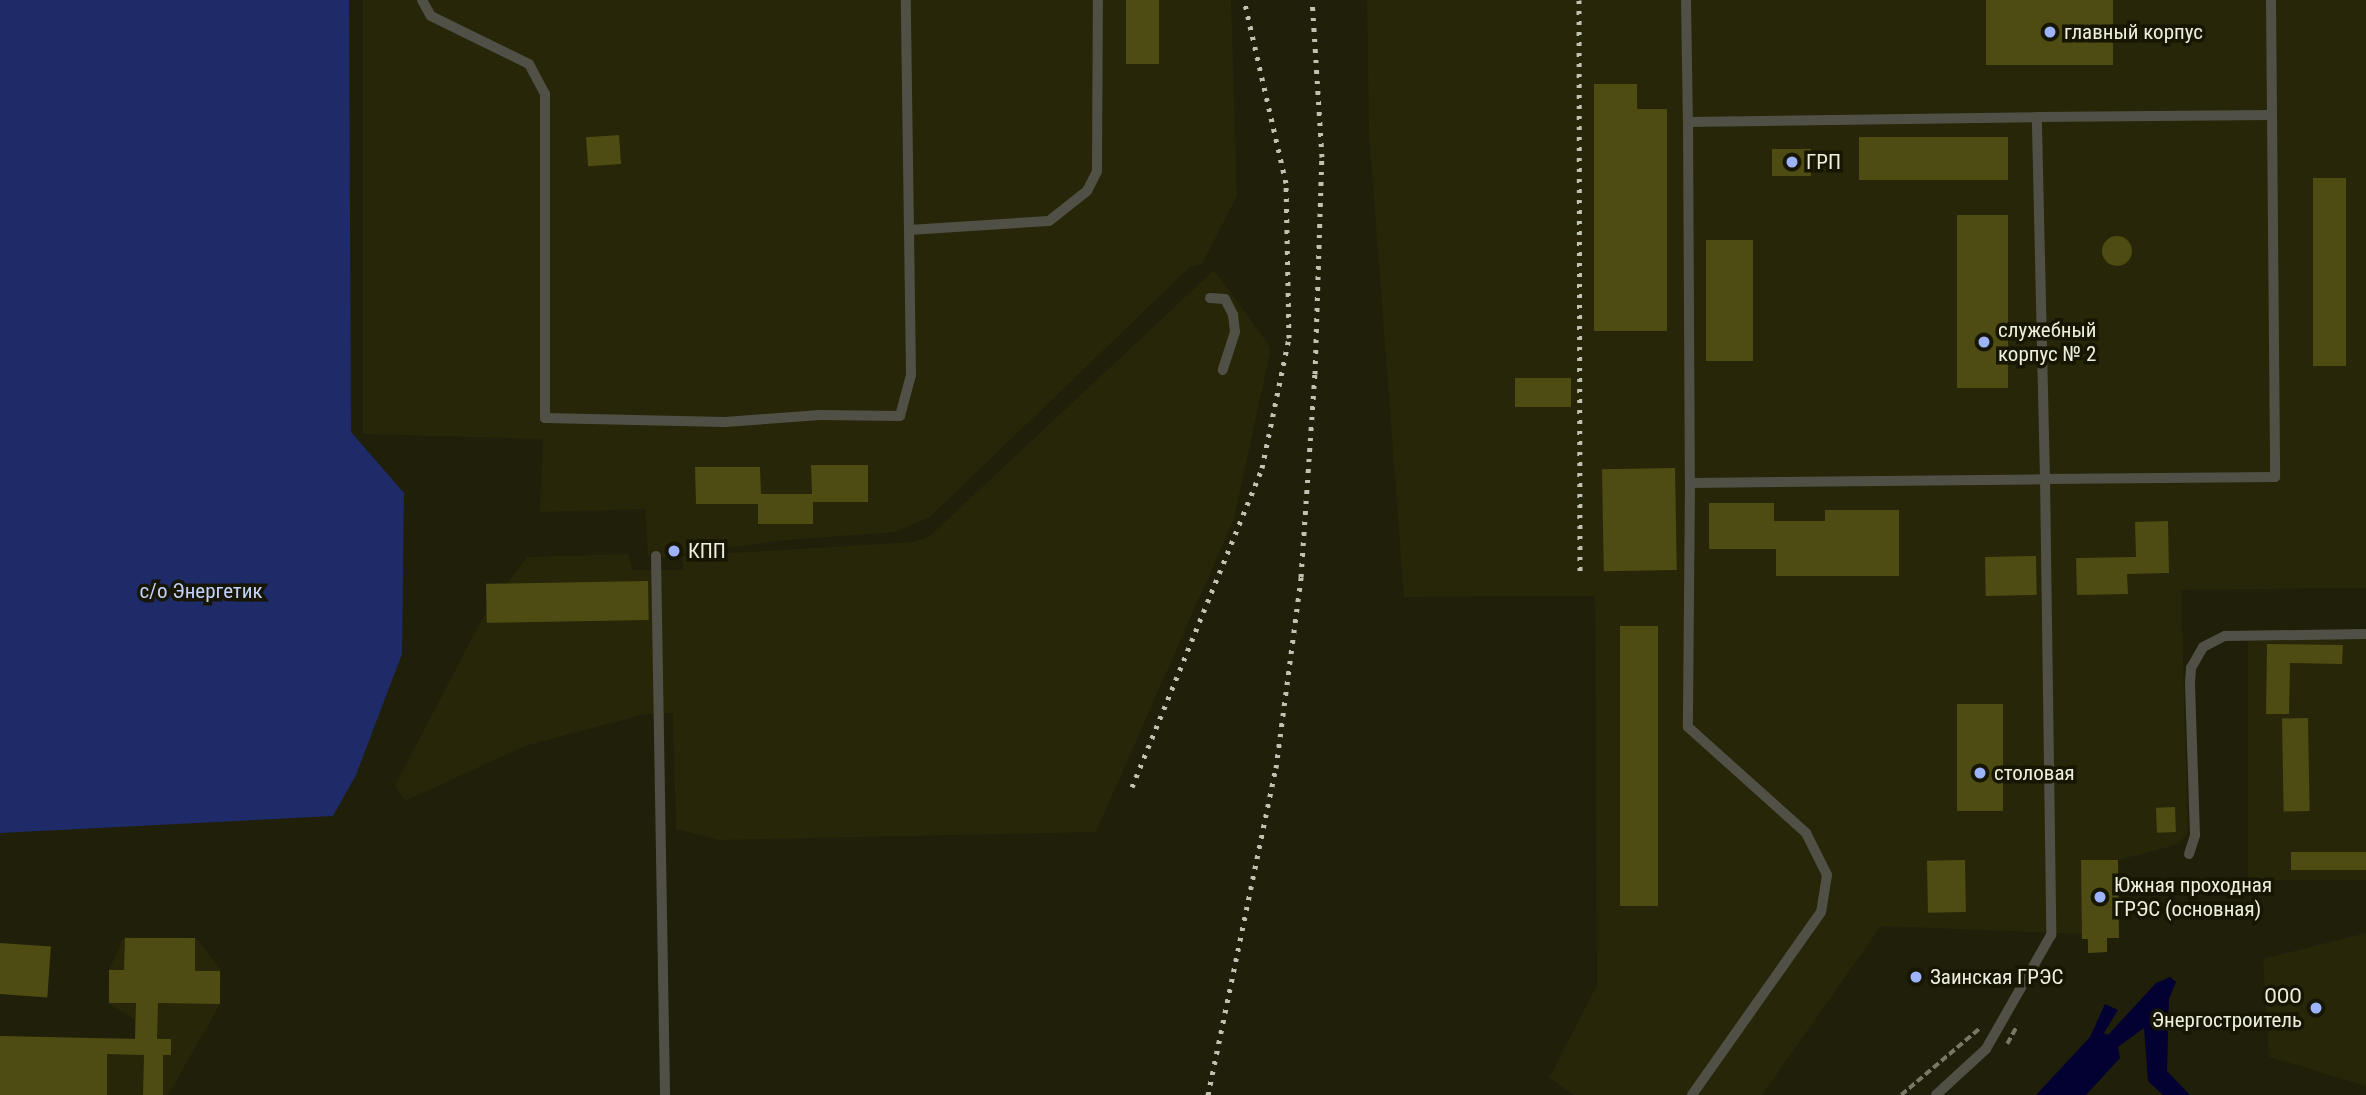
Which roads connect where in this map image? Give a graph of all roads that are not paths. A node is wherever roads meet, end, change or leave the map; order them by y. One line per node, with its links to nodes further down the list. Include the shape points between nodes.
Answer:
1 (422, 0): 9 (lane, via 431,16 528,64 545,94 545,418 725,422 820,415 900,416 911,374)
2 (906, 0): 9 (lane)
3 (1098, 0): 9 (lane, via 1097,171 1087,191 1049,221)
4 (1686, 0): 8 (lane)
5 (2271, 0): 6 (lane)
6 (2272, 115): 7 (lane); 12 (lane, via 2275,477)
7 (2037, 117): 8 (lane); 12 (lane)
8 (1688, 122): 13 (lane)
9 (909, 230)
10 (1210, 299): 11 (lane, via 1225,299 1233,315 1235,332)
11 (1223, 370)
12 (2045, 479): 13 (lane); 19 (lane, via 2051,935 1986,1049)
13 (1690, 483): 18 (lane, via 1688,727 1806,832 1827,875 1821,912)
14 (656, 556): 17 (lane)
15 (2366, 634): 16 (lane, via 2225,636 2203,647 2191,668 2195,835)
16 (2189, 854)
17 (665, 1095)
18 (1692, 1095)
19 (1936, 1095)

